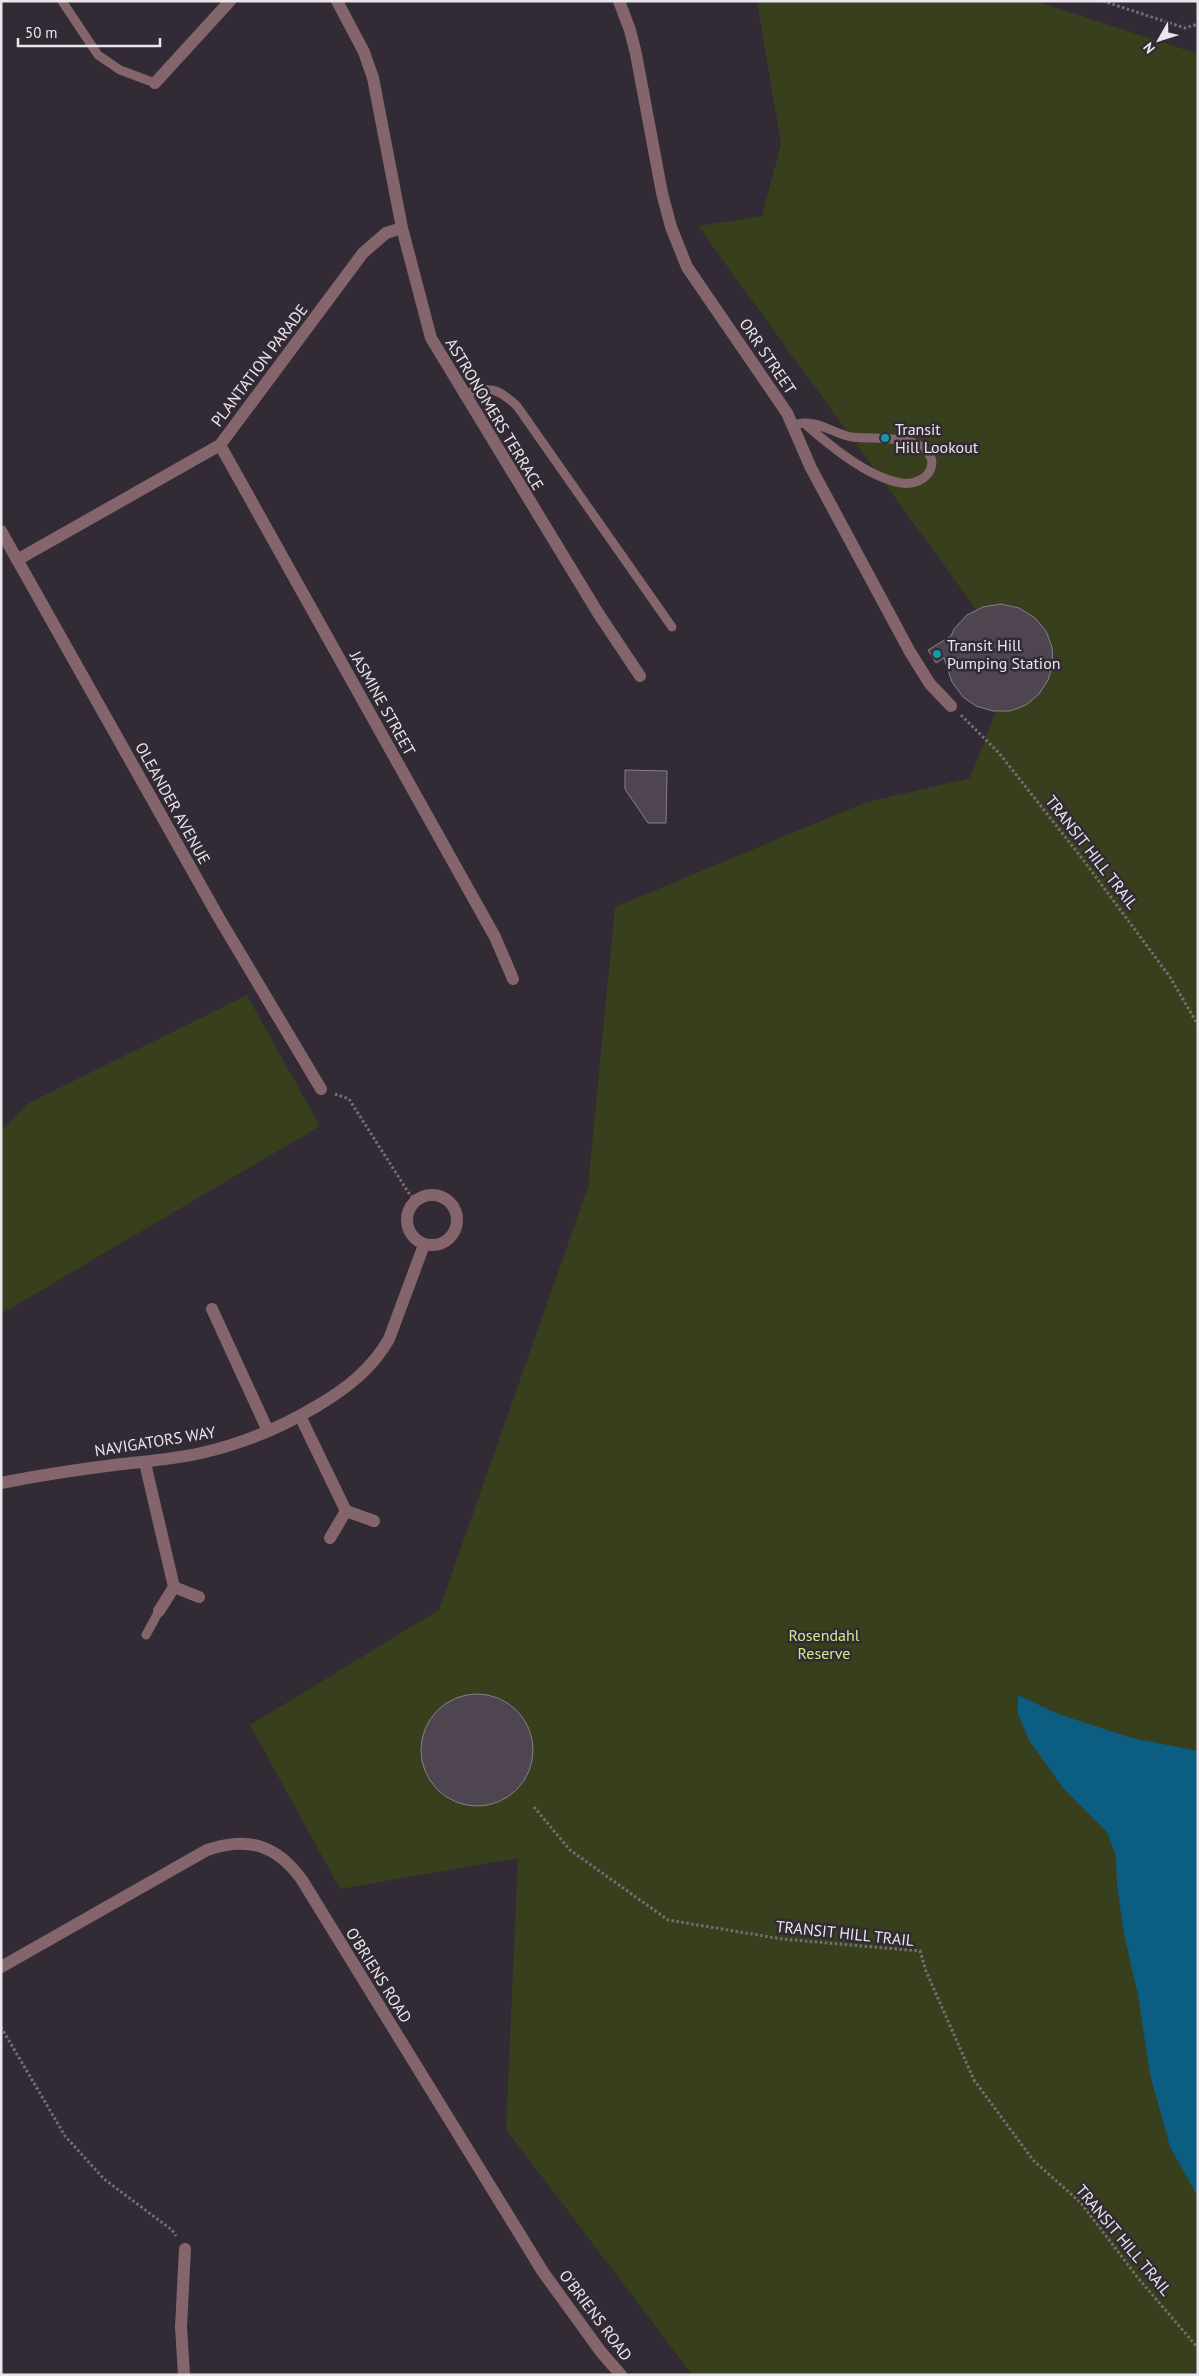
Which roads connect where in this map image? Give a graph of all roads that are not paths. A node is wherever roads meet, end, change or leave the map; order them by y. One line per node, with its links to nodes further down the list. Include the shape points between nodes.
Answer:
1 (62, 1): 5 (lane, via 98,54 120,70)
2 (230, 1): 5 (street)
3 (337, 1): 6 (street, ASTRONOMERS TERRACE, via 364,52 373,78)
4 (619, 1): 8 (street, ORR STREET, via 632,38 662,193 678,248 687,267)
5 (155, 83)
6 (402, 228): 7 (street, ASTRONOMERS TERRACE, via 431,338); 9 (street, PLANTATION PARADE, via 386,233 363,253)
7 (463, 394): 12 (lane, via 494,389 517,406); 13 (street, ASTRONOMERS TERRACE)
8 (798, 424): 8 (lane, via 883,477 902,483 913,482 929,474 932,468 932,459 916,443 850,436 812,422); 14 (street, ORR STREET, via 811,468 910,652 930,684)
9 (220, 445): 11 (street, PLANTATION PARADE); 15 (street, JASMINE STREET, via 495,937)
10 (1, 531): 11 (street, OLEANDER AVENUE)
11 (17, 560): 16 (street, OLEANDER AVENUE, via 219,918)
12 (672, 627)
13 (640, 676)
14 (951, 706)
15 (513, 979)
16 (320, 1089)
17 (424, 1245): 17 (street, via 436,1246 446,1242 454,1234 458,1222 449,1201 439,1196 427,1195 416,1200 410,1209 408,1230); 19 (street, NAVIGATORS WAY, via 382,1350 359,1377)
18 (212, 1309): 20 (street)
19 (300, 1416): 20 (street, NAVIGATORS WAY); 23 (street)
20 (268, 1431): 21 (street, NAVIGATORS WAY, via 201,1453)
21 (145, 1463): 22 (street, NAVIGATORS WAY); 26 (street)
22 (1, 1483)
23 (346, 1511): 24 (street); 25 (street)
24 (374, 1521)
25 (330, 1538)
26 (174, 1587): 27 (street); 28 (street)
27 (199, 1597)
28 (159, 1611): 29 (lane)
29 (146, 1635)
30 (1, 1967): 33 (street, O'BRIENS ROAD, via 207,1850 239,1843 276,1853 302,1880 543,2272)
31 (185, 2249): 32 (street, via 180,2327)
32 (184, 2375)
33 (621, 2375)

